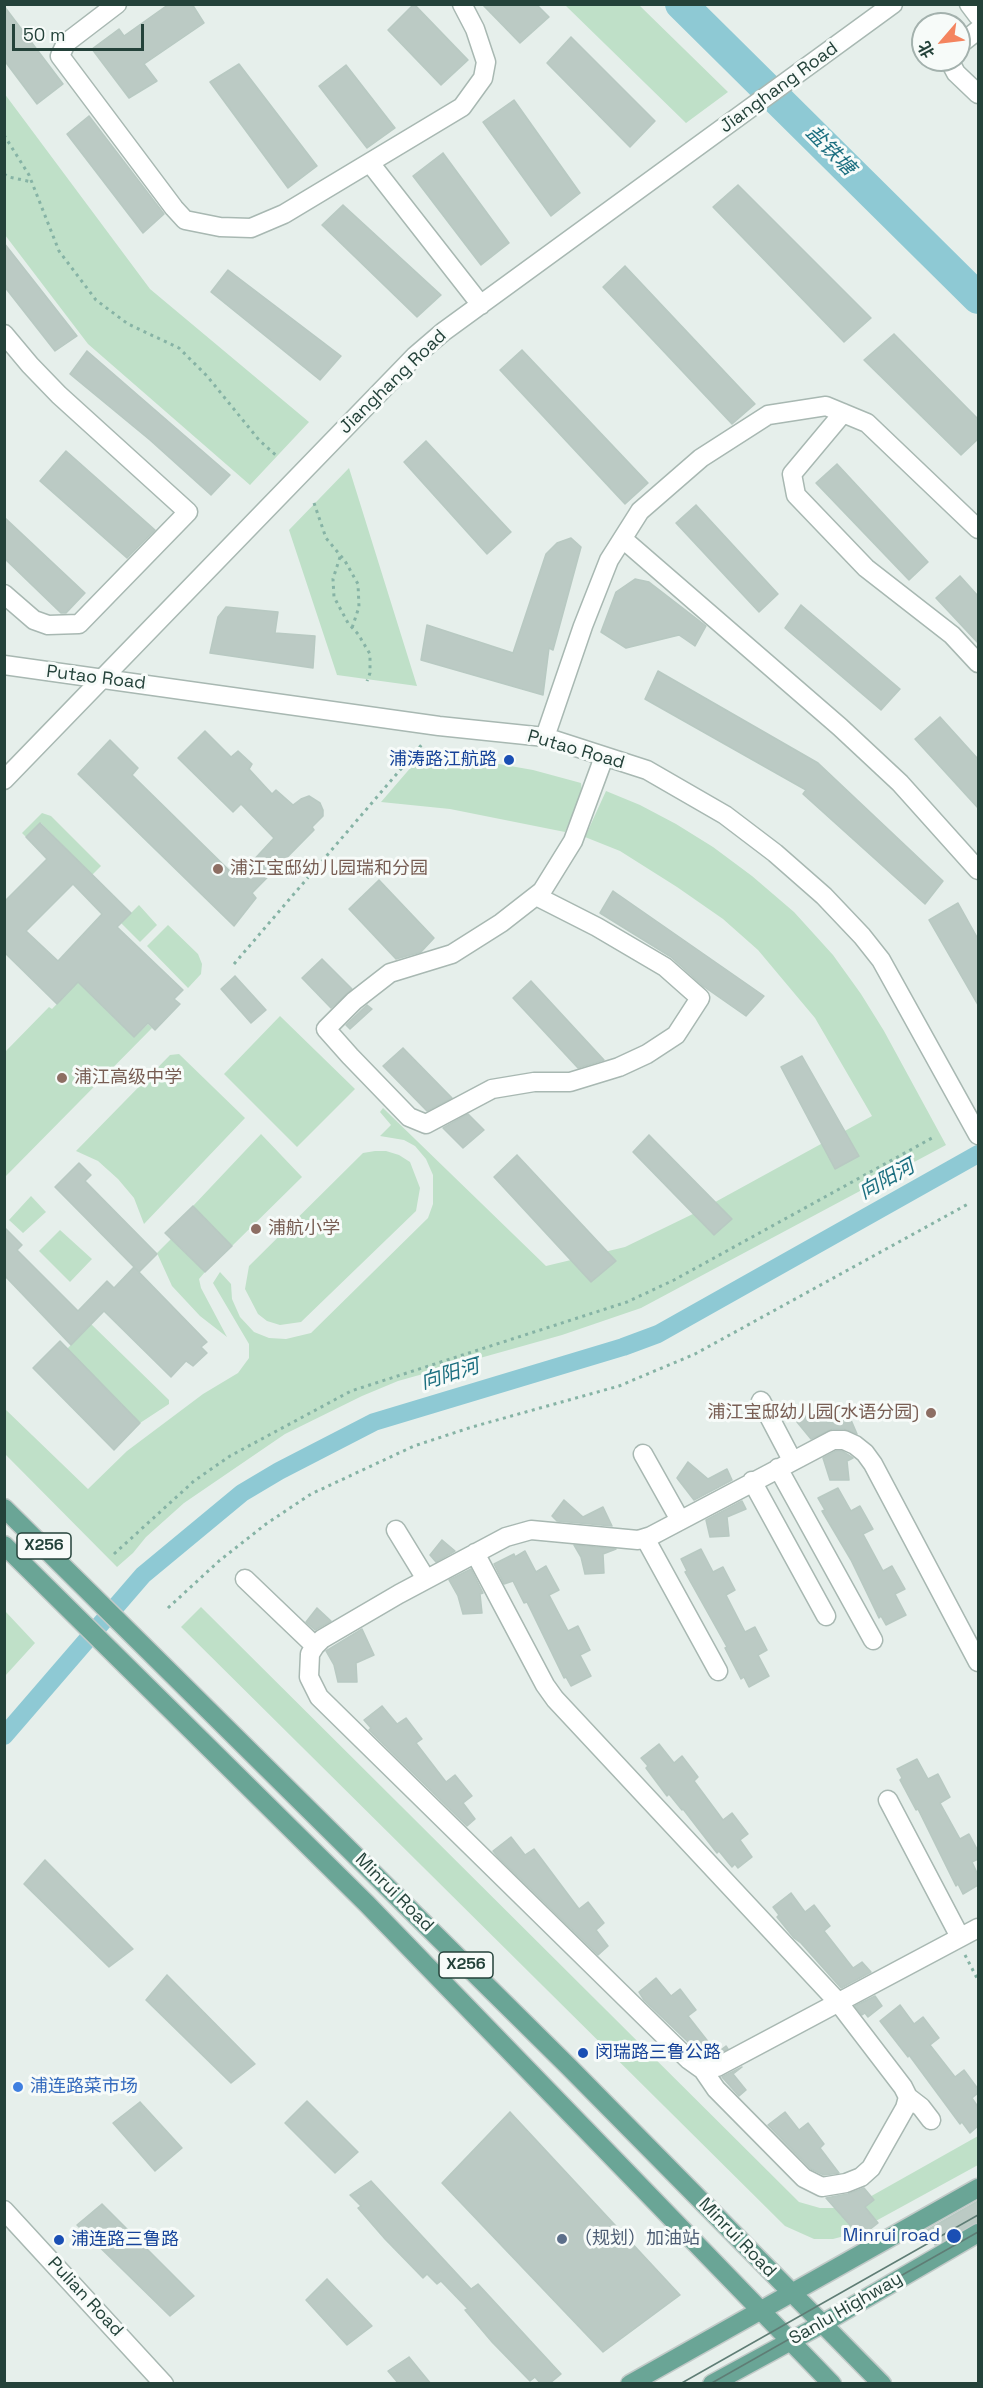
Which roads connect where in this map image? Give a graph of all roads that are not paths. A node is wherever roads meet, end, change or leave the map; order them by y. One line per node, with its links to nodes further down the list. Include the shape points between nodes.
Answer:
1 (117, 4): 8 (street, via 66,43 60,56 185,220 251,228 284,214)
2 (462, 4): 8 (street, via 486,62 483,78 462,107)
3 (893, 4): 9 (street, Jianghang Road)
4 (969, 4): 5 (street)
5 (978, 16)
6 (956, 72): 7 (street)
7 (978, 94)
8 (370, 163): 9 (street)
9 (481, 305): 17 (street, Jianghang Road, via 415,356)
10 (4, 334): 14 (street, via 59,395 188,512 79,624 48,625 34,620)
11 (843, 413): 12 (street, via 867,423); 13 (street, via 826,406 768,415 700,458 640,511); 15 (street, via 792,474 796,495 866,568 952,635)
12 (978, 529)
13 (622, 539): 18 (street, via 587,615); 21 (street, via 735,634 900,783)
14 (4, 594)
15 (978, 663)
16 (4, 665): 17 (street, Putao Road)
17 (100, 680): 18 (street, Putao Road); 20 (street, Jianghang Road)
18 (545, 737): 19 (street, Putao Road)
19 (604, 757): 22 (street, via 573,841); 23 (street, Putao Road, via 646,770 725,814 824,896 881,960)
20 (4, 780)
21 (978, 870)
22 (536, 896): 22 (street, via 452,954 390,973 326,1029 409,1117 426,1124 492,1089 534,1082 570,1082 619,1067 676,1035 700,998 665,967)
23 (978, 1135)
24 (761, 1401): 26 (street)
25 (643, 1455): 29 (street)
26 (785, 1464): 27 (street); 37 (street); 39 (street, via 833,1440 844,1440 865,1453)
27 (752, 1481): 29 (street); 36 (street)
28 (4, 1508): 51 (main road, Minrui Road / X256, via 568,2066)
29 (680, 1520): 31 (street)
30 (396, 1530): 35 (street)
31 (645, 1538): 33 (street, via 626,1540 531,1530 506,1536); 40 (street)
32 (4, 1545): 52 (main road, Minrui Road / X256, via 367,1904)
33 (475, 1553): 35 (street); 44 (street, via 555,1699)
34 (245, 1579): 38 (street)
35 (426, 1579): 38 (street)
36 (826, 1616)
37 (873, 1640)
38 (315, 1646): 45 (street, via 310,1654 309,1677 319,1697)
39 (978, 1662)
40 (718, 1671)
41 (888, 1800): 43 (street)
42 (978, 1928): 43 (street)
43 (958, 1938): 44 (street)
44 (838, 2001): 45 (street, via 717,2067); 46 (street)
45 (703, 2070): 46 (street, via 716,2089 804,2178 822,2187 846,2183 871,2168)
46 (908, 2097): 47 (street)
47 (932, 2120)
48 (978, 2188): 51 (main road)
49 (4, 2210): 55 (street, Pulian Road)
50 (978, 2233): 53 (main road, Sanlu Highway)
51 (792, 2294): 52 (main road); 53 (main road, Minrui Road / X256)
52 (759, 2311): 54 (main road, Minrui Road / X256); 56 (main road)
53 (822, 2324): 54 (main road, Sanlu Highway); 59 (main road, Minrui Road / X256)
54 (789, 2342): 57 (main road, Sanlu Highway); 58 (main road, Minrui Road / X256)
55 (164, 2384)
56 (630, 2384)
57 (712, 2384)
58 (832, 2384)
59 (882, 2384)

